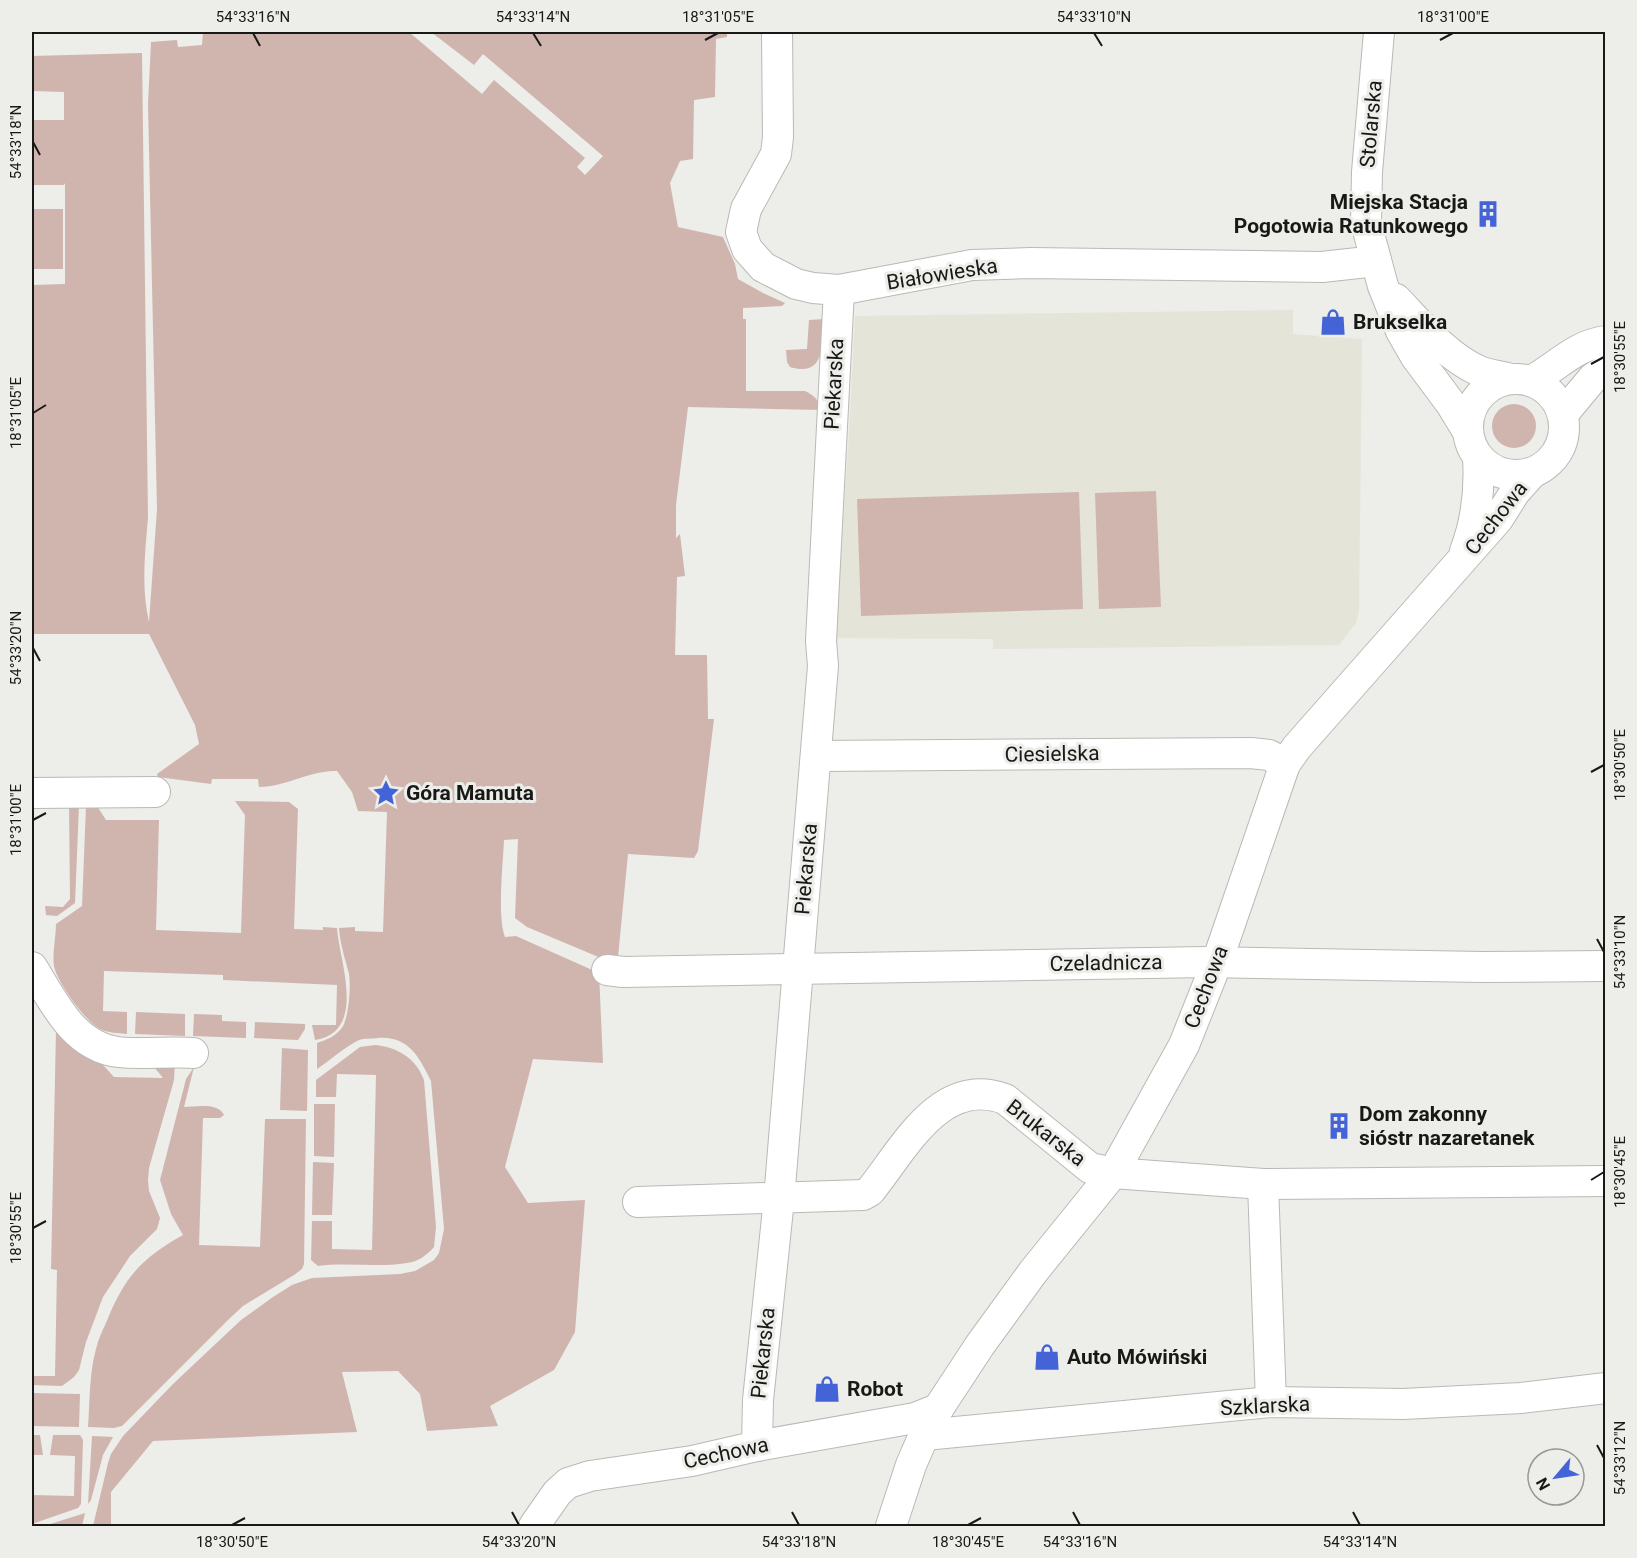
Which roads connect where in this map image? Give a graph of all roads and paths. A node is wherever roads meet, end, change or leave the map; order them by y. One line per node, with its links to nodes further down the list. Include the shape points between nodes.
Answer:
1 (777, 32): 4 (street, Białowieska, via 776,154 746,209 741,232 747,249 763,267 796,284)
2 (1379, 32): 3 (street, Stolarska, via 1366,223)
3 (1380, 273): 4 (street, Białowieska, via 1322,267 1030,263 972,266); 7 (street, Stolarska, via 1427,332 1455,356 1479,371); 9 (street, Stolarska, via 1401,331 1451,404)
4 (839, 291): 12 (street, Piekarska)
5 (1605, 341): 7 (street, via 1570,354 1548,372)
6 (1605, 370): 8 (street, via 1593,378)
7 (1521, 380): 8 (street, via 1545,388); 9 (street, via 1493,384 1479,396 1470,413)
8 (1563, 414): 10 (street, via 1562,443 1545,466)
9 (1473, 445): 10 (street, via 1489,467 1502,473); 11 (street, Cechowa, via 1479,480 1476,513)
10 (1532, 473): 11 (street, Cechowa)
11 (1460, 564): 13 (street, Cechowa)
12 (816, 756): 13 (street, Ciesielska, via 1251,753 1269,755); 19 (street, Piekarska)
13 (1285, 764): 16 (street, Cechowa)
14 (155, 792): 15 (street)
15 (32, 794)
16 (1217, 962): 17 (street, Czeladnicza); 19 (street, Czeladnicza); 22 (street, Cechowa, via 1184,1045)
17 (1605, 966)
18 (32, 967): 21 (street, via 73,1029 101,1048 119,1052)
19 (797, 968): 20 (street, Czeladnicza); 25 (street, Piekarska)
20 (607, 970)
21 (193, 1053)
22 (1113, 1173): 24 (street, Brukarska); 25 (street, Brukarska, via 1090,1168 1005,1099 980,1094 964,1096 930,1115 863,1196); 29 (street, Cechowa, via 1033,1272)
23 (1605, 1181): 24 (street, Brukarska)
24 (1263, 1184): 28 (street)
25 (779, 1199): 26 (street, Brukarska); 30 (street, Piekarska, via 758,1400)
26 (638, 1202)
27 (1605, 1388): 28 (street, Szklarska, via 1521,1398 1403,1404)
28 (1271, 1402): 29 (street, Szklarska)
29 (931, 1422): 30 (street, Cechowa, via 915,1418); 32 (street, via 911,1466)
30 (757, 1446): 31 (street, Cechowa, via 568,1483)
31 (534, 1527)
32 (891, 1527)

